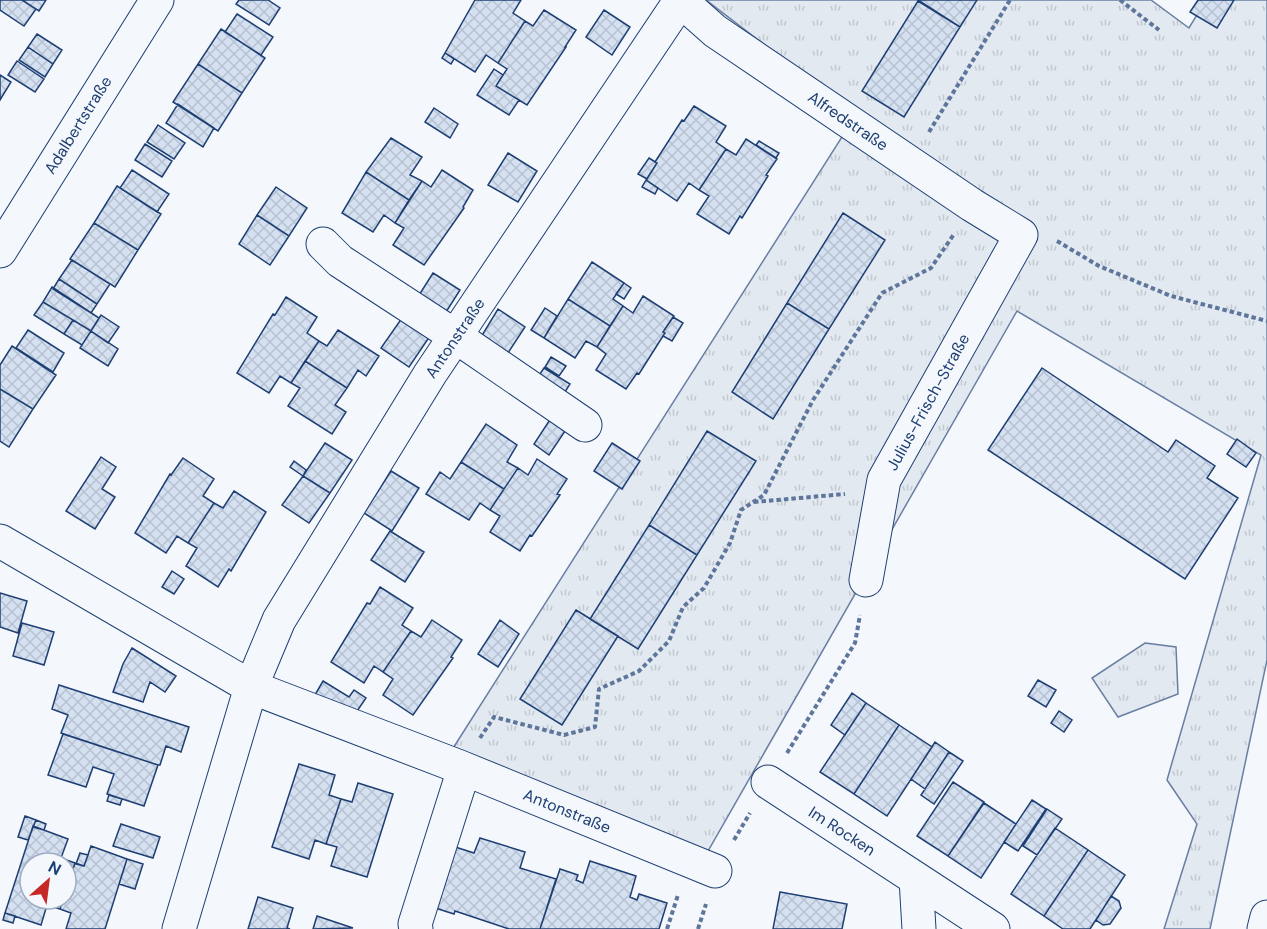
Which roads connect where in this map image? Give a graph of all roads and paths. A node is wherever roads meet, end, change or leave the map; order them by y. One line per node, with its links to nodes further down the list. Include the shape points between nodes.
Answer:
1 (157, 0): 10 (street, Adalbertstraße)
2 (1010, 0): 6 (path)
3 (1120, 0): 5 (path)
4 (680, 1): 6 (street, Alfredstraße, via 715,31); 12 (street, Antonstraße)
5 (1159, 30)
6 (910, 163): 7 (street, Alfredstraße)
7 (972, 205): 8 (street, Alfredstraße); 15 (path, via 931,268 882,293 813,400 764,495)
8 (1034, 235): 11 (path, via 1171,296); 14 (street, Julius-Frisch-Straße, via 884,480)
9 (323, 244): 12 (street, via 340,261)
10 (0, 251)
11 (1267, 321)
12 (455, 336): 13 (street); 18 (street, Antonstraße, via 279,620)
13 (585, 425)
14 (882, 492): 15 (path); 17 (street, Julius-Frisch-Straße)
15 (753, 502): 19 (path, via 741,510 730,543 704,588 683,607 669,641 639,671 599,689 595,727 564,735 494,717)
16 (0, 541): 18 (street, Antonstraße)
17 (866, 580)
18 (251, 687): 19 (street, Antonstraße); 24 (street, Antonstraße)
19 (462, 768): 21 (street, Antonstraße); 25 (street)
20 (768, 782): 22 (street, Im Rocken)
21 (715, 871)
22 (916, 879): 26 (street); 27 (street, Im Rocken)
23 (1267, 917): 28 (street)
24 (179, 929)
25 (416, 929)
26 (919, 929)
27 (993, 929)
28 (1264, 929)

